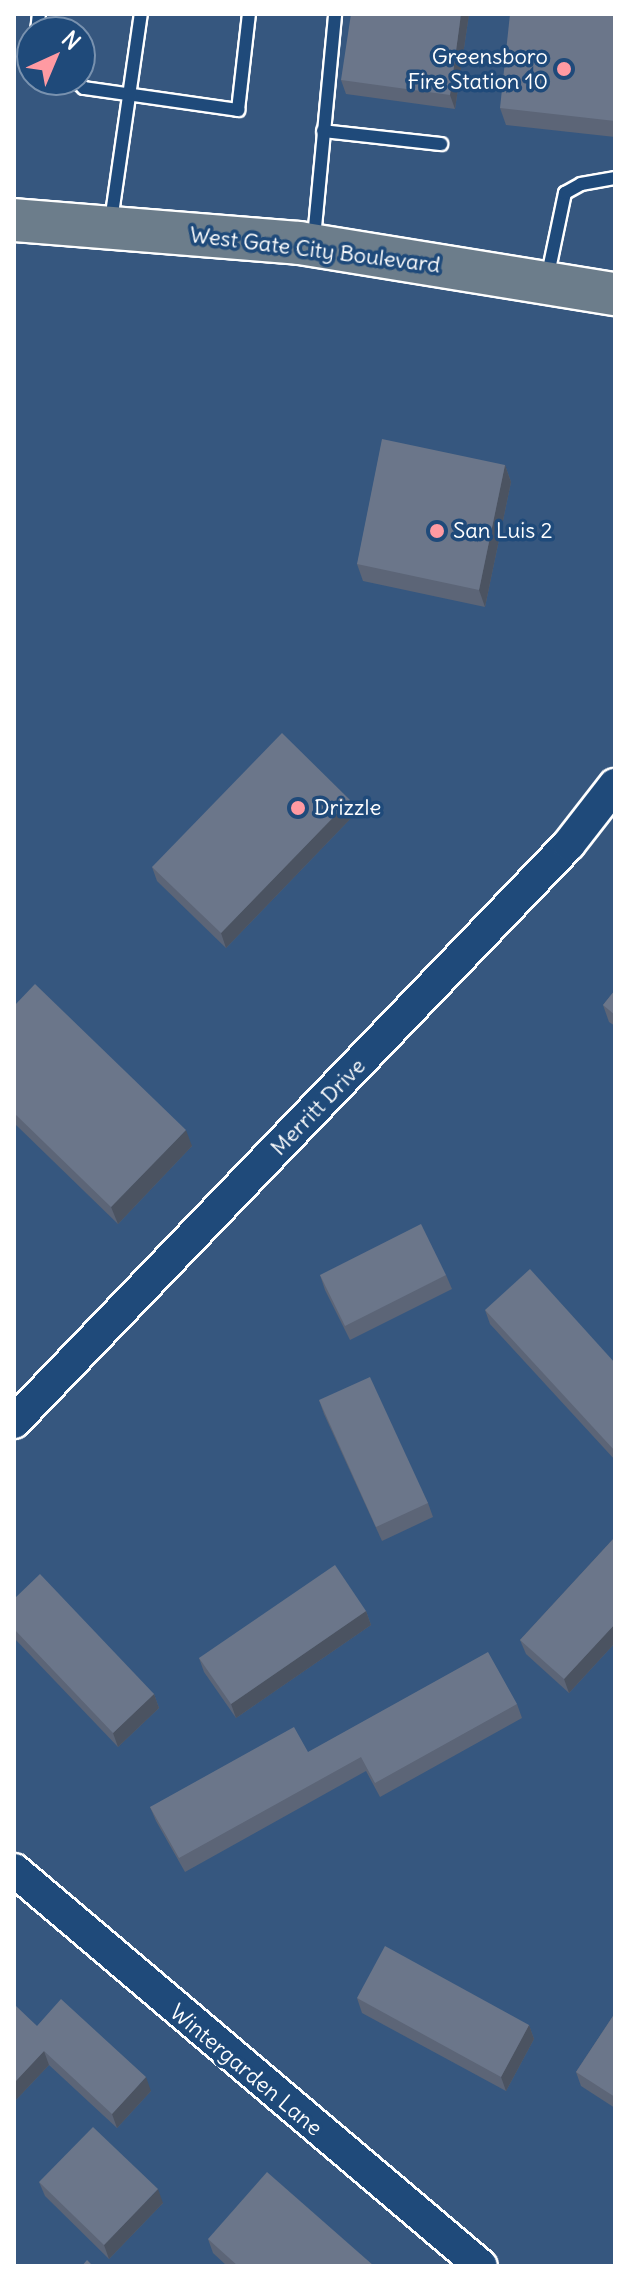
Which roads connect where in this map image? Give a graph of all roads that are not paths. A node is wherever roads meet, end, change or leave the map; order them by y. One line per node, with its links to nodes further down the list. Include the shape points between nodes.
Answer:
1 (141, 14): 5 (lane)
2 (249, 14): 5 (lane, via 238,110)
3 (335, 14): 6 (lane)
4 (96, 90): 5 (lane)
5 (130, 95): 10 (lane)
6 (323, 131): 7 (lane); 11 (lane)
7 (441, 144)
8 (615, 178): 12 (lane, via 581,184 565,193)
9 (14, 220): 10 (main road, West Gate City Boulevard)
10 (110, 228): 11 (main road, West Gate City Boulevard)
11 (313, 245): 12 (main road, West Gate City Boulevard)
12 (547, 281): 13 (main road, West Gate City Boulevard)
13 (615, 294)
14 (615, 785): 15 (street, Merritt Drive, via 569,844)
15 (14, 1422)
16 (14, 1870): 17 (street, Wintergarden Lane)
17 (481, 2266)

